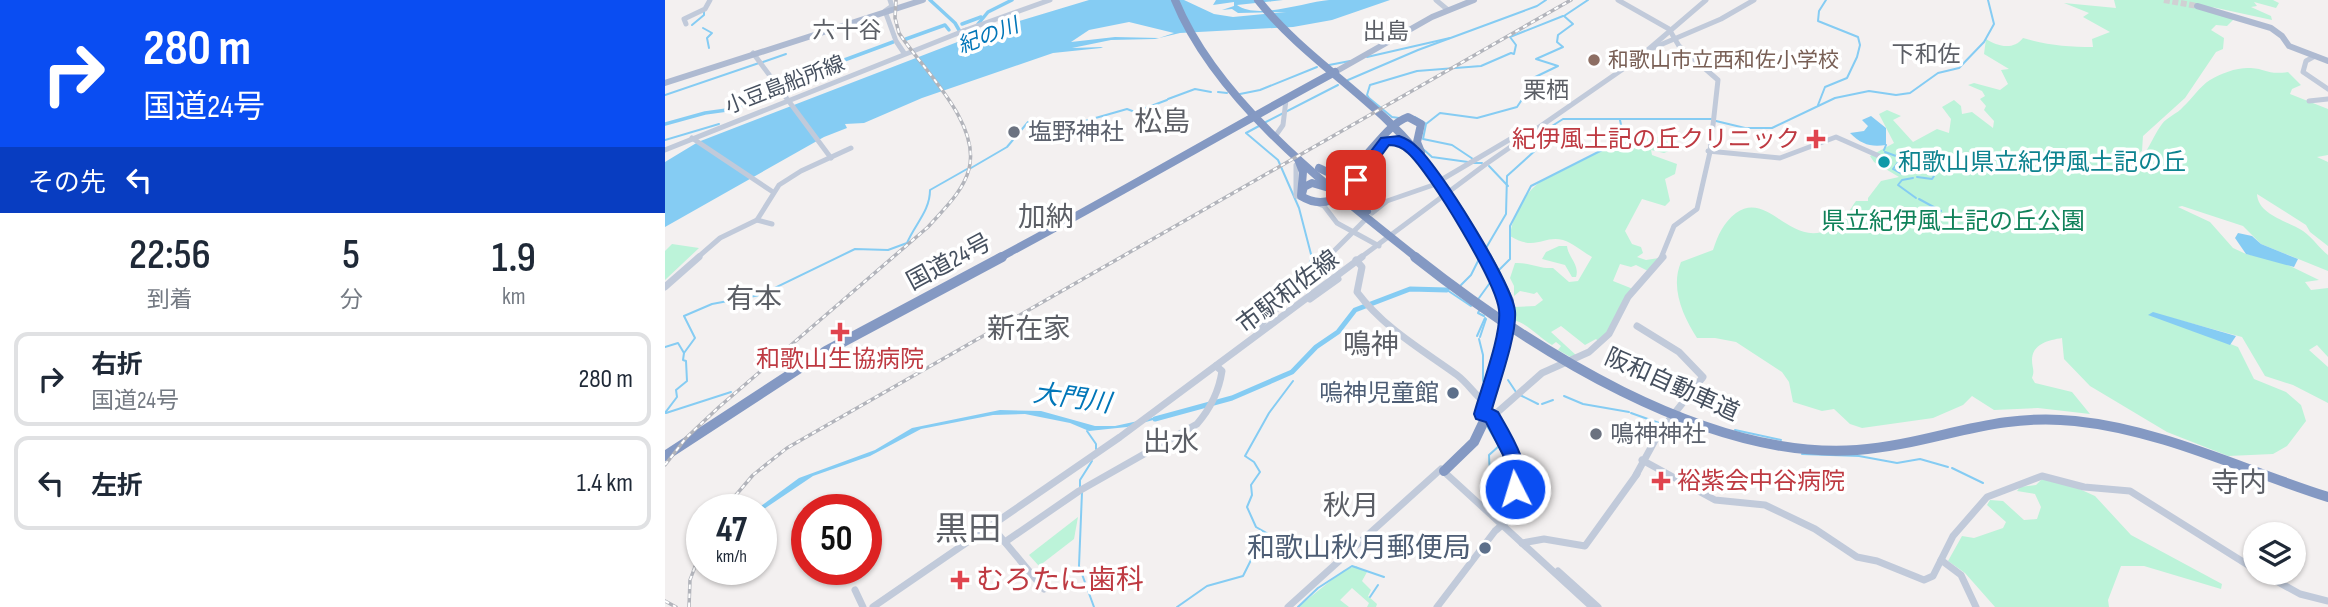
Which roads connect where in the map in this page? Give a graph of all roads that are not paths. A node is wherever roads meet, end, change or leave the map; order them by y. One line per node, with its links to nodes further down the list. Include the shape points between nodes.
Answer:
1 (710, 0): 15 (main road, via 705,9 684,19)
2 (890, 0): 14 (main road, via 892,6)
3 (921, 0): 14 (main road)
4 (1050, 0): 20 (main road, 小豆島船所線)
5 (1176, 0): 25 (highway, 阪和自動車道, via 1188,32)
6 (1257, 0): 23 (highway)
7 (1436, 0): 13 (main road)
8 (1474, 0): 13 (main road)
9 (1618, 0): 16 (main road)
10 (1707, 0): 16 (main road)
11 (1754, 0): 17 (main road)
12 (2197, 6): 21 (main road, via 2271,29 2287,45)
13 (1447, 9): 24 (main road)
14 (885, 11): 19 (main road); 20 (main road)
15 (686, 24)
16 (1671, 32): 17 (main road); 18 (main road); 34 (main road)
17 (1675, 40): 18 (main road); 39 (main road, via 1718,80)
18 (1653, 48): 34 (main road)
19 (753, 53): 26 (main road); 29 (main road)
20 (904, 53): 29 (main road, 小豆島船所線)
21 (2315, 56): 22 (main road); 27 (main road, via 2306,61 2303,72)
22 (2328, 61)
23 (1317, 62): 24 (highway); 32 (highway)
24 (1332, 74): 31 (highway, 国道24号); 32 (highway)
25 (1220, 77): 44 (highway, 阪和自動車道); 44 (highway, 阪和自動車道)
26 (665, 83)
27 (2328, 89)
28 (2328, 99): 30 (main road)
29 (788, 101): 35 (main road, 小豆島船所線); 42 (main road)
30 (2309, 101)
31 (1286, 107): 53 (main road, via 1281,133 1274,138 1298,168 1296,197 1324,207 1337,223); 61 (highway, 国道24号, via 1233,127 1134,186 826,351)
32 (1371, 107): 33 (highway); 40 (highway, via 1379,124)
33 (1392, 126): 38 (highway); 40 (highway, via 1409,133 1419,126 1412,120 1400,122 1386,132); 43 (highway)
34 (1531, 133): 46 (main road, via 1524,131); 48 (main road)
35 (693, 139): 37 (main road, 小豆島船所線); 47 (main road)
36 (851, 148): 42 (main road)
37 (665, 150)
38 (1413, 150): 40 (highway, via 1394,139); 46 (highway)
39 (1709, 151): 41 (main road, via 1780,158 1836,137); 60 (main road, via 1698,206 1674,226 1663,256 1628,297 1611,332 1589,352 1542,373)
40 (1369, 156): 43 (highway, via 1400,120 1417,120 1422,127 1417,145); 44 (highway, via 1342,195 1314,203 1300,194); 45 (highway); 45 (highway); 49 (highway, via 1349,187 1333,198 1314,201 1302,192 1317,183); 50 (highway, via 1359,199)
41 (1879, 156)
42 (830, 157): 47 (main road)
43 (1424, 158): 46 (highway)
44 (1304, 160): 45 (highway, via 1327,174); 49 (highway, 阪和自動車道)
45 (1343, 175)
46 (1440, 181): 48 (highway); 50 (main road, via 1387,201)
47 (771, 191): 51 (main road)
48 (1448, 194): 54 (main road); 60 (highway, via 1506,301 1505,331)
49 (1341, 195): 50 (highway, 阪和自動車道)
50 (1368, 215): 53 (main road); 66 (highway, 阪和自動車道, via 1484,306 1570,361 1708,428 1755,442 1872,449 1985,423 2068,420 2155,437 2275,481)
51 (757, 220): 52 (main road); 56 (main road, via 720,238)
52 (772, 224)
53 (1353, 231): 54 (main road); 58 (main road)
54 (1379, 246): 55 (main road, 市駅和佐線)
55 (1358, 262): 59 (main road, 市駅和佐線); 60 (main road, via 1362,267 1356,292 1368,306 1388,327 1458,376)
56 (665, 287)
57 (1637, 326): 62 (main road, via 1679,352 1703,377)
58 (1257, 328)
59 (1217, 367): 68 (main road, 市駅和佐線, via 1119,441); 69 (main road, via 1222,375 1202,419 1079,491)
60 (1487, 411): 64 (highway, via 1474,442); 67 (main road, via 1512,454 1517,500)
61 (665, 456)
62 (1642, 460): 63 (main road); 65 (main road)
63 (1650, 465): 65 (main road); 71 (main road, via 1715,500 1765,505 1815,529 1857,557 1919,579 1930,578)
64 (1444, 469): 67 (main road); 80 (main road)
65 (1636, 475): 70 (main road, via 1585,546 1566,541)
66 (2328, 495)
67 (1503, 523): 70 (main road); 81 (main road)
68 (991, 527): 69 (main road); 78 (main road); 79 (main road)
69 (1005, 542): 74 (main road)
70 (1523, 542): 82 (main road); 83 (main road)
71 (1941, 560): 72 (main road, via 1954,536 1987,497 2042,476 2084,487 2130,491); 84 (main road, via 1961,575)
72 (2243, 562)
73 (2283, 585): 76 (main road)
74 (1044, 589)
75 (855, 590): 77 (main road)
76 (2328, 601)
77 (863, 605)
78 (873, 607)
79 (878, 607)
80 (1290, 607)
81 (1437, 607)
82 (1592, 607)
83 (1598, 607)
84 (1976, 607)

